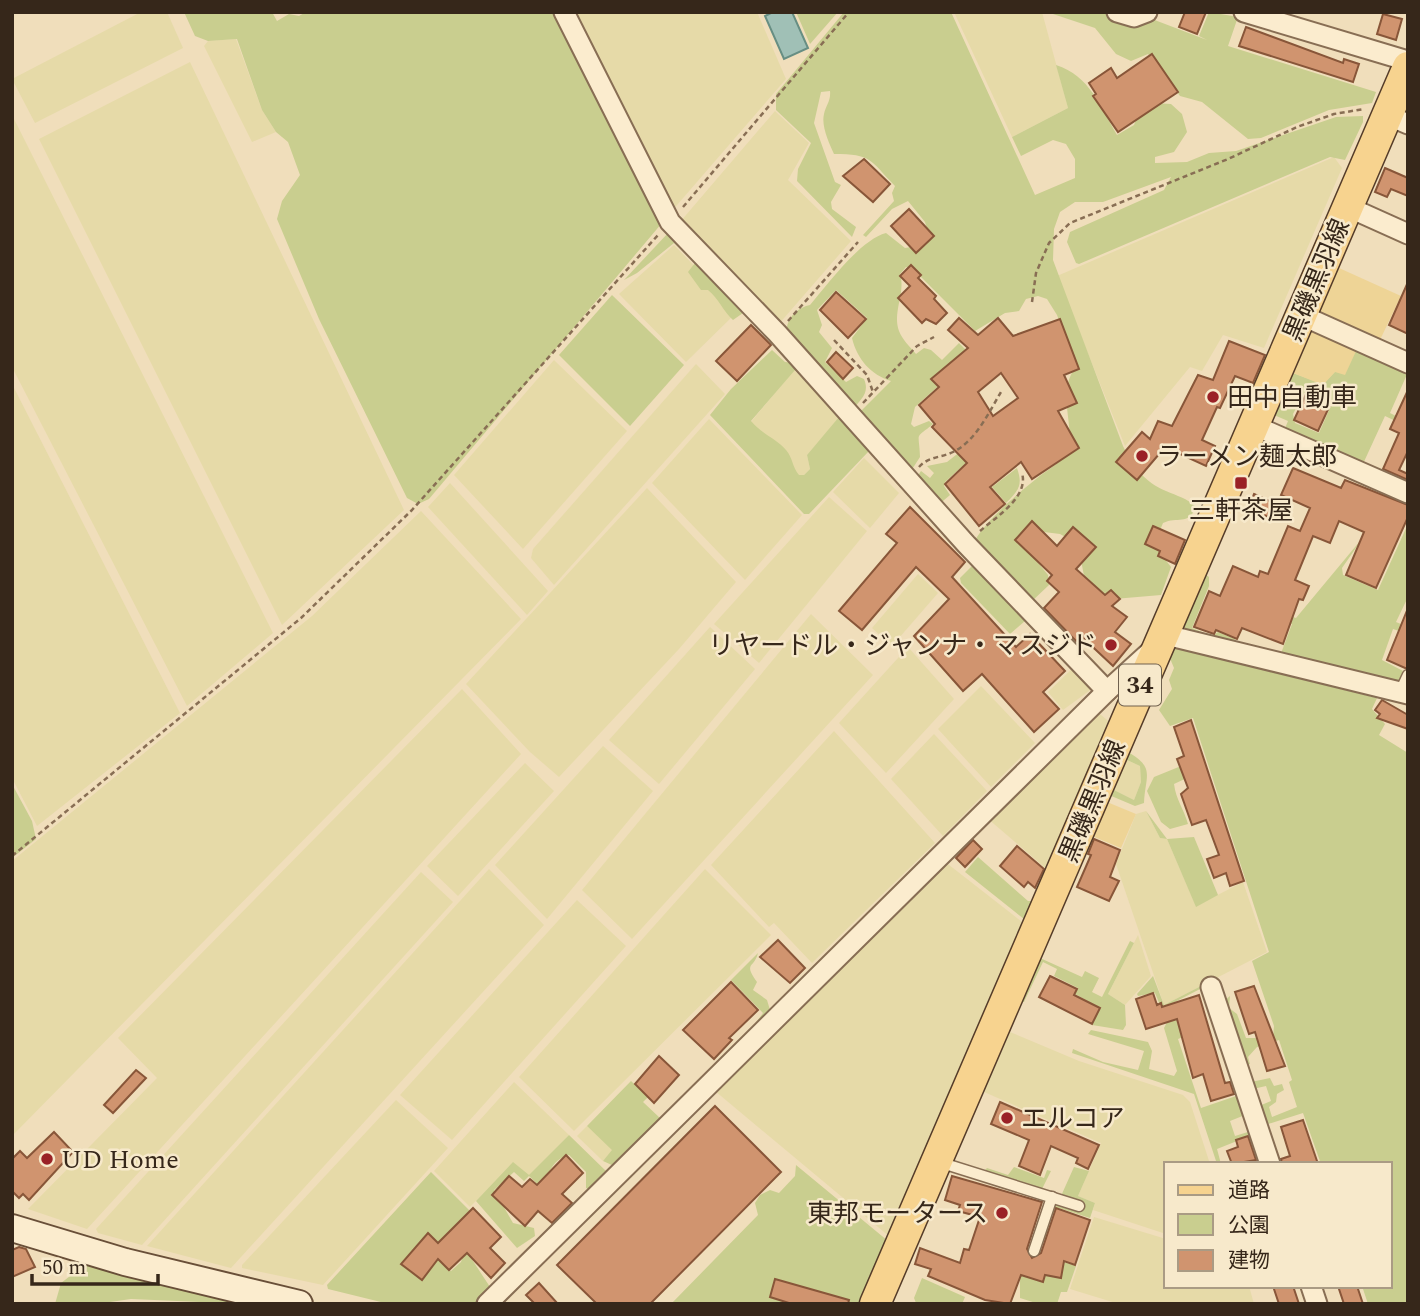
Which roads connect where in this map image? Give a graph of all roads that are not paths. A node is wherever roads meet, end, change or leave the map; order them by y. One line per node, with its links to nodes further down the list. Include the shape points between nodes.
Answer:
1 (564, 12): 16 (street, via 670,222)
2 (1117, 12): 3 (street, via 1134,17)
3 (1147, 12)
4 (1244, 12): 5 (street)
5 (1408, 61)
6 (1408, 67): 7 (main road, 黒磯黒羽線 / 34)
7 (1398, 120): 8 (main road, 黒磯黒羽線 / 34)
8 (1348, 207): 9 (street); 10 (main road, 黒磯黒羽線 / 34)
9 (1408, 234)
10 (1301, 315): 11 (street); 12 (main road, 黒磯黒羽線 / 34)
11 (1408, 363)
12 (1253, 425): 13 (street); 14 (main road, 黒磯黒羽線 / 34)
13 (1408, 492)
14 (1159, 640): 15 (street); 16 (street); 18 (main road, 黒磯黒羽線 / 34)
15 (1405, 687)
16 (1107, 691): 25 (street)
17 (1211, 988): 19 (street)
18 (937, 1161): 20 (lane); 26 (main road, 黒磯黒羽線 / 34)
19 (1269, 1162)
20 (1052, 1197): 21 (lane); 23 (lane)
21 (1079, 1206)
22 (12, 1228): 24 (street, via 125,1262)
23 (1034, 1251)
24 (299, 1304)
25 (487, 1304)
26 (875, 1304)

